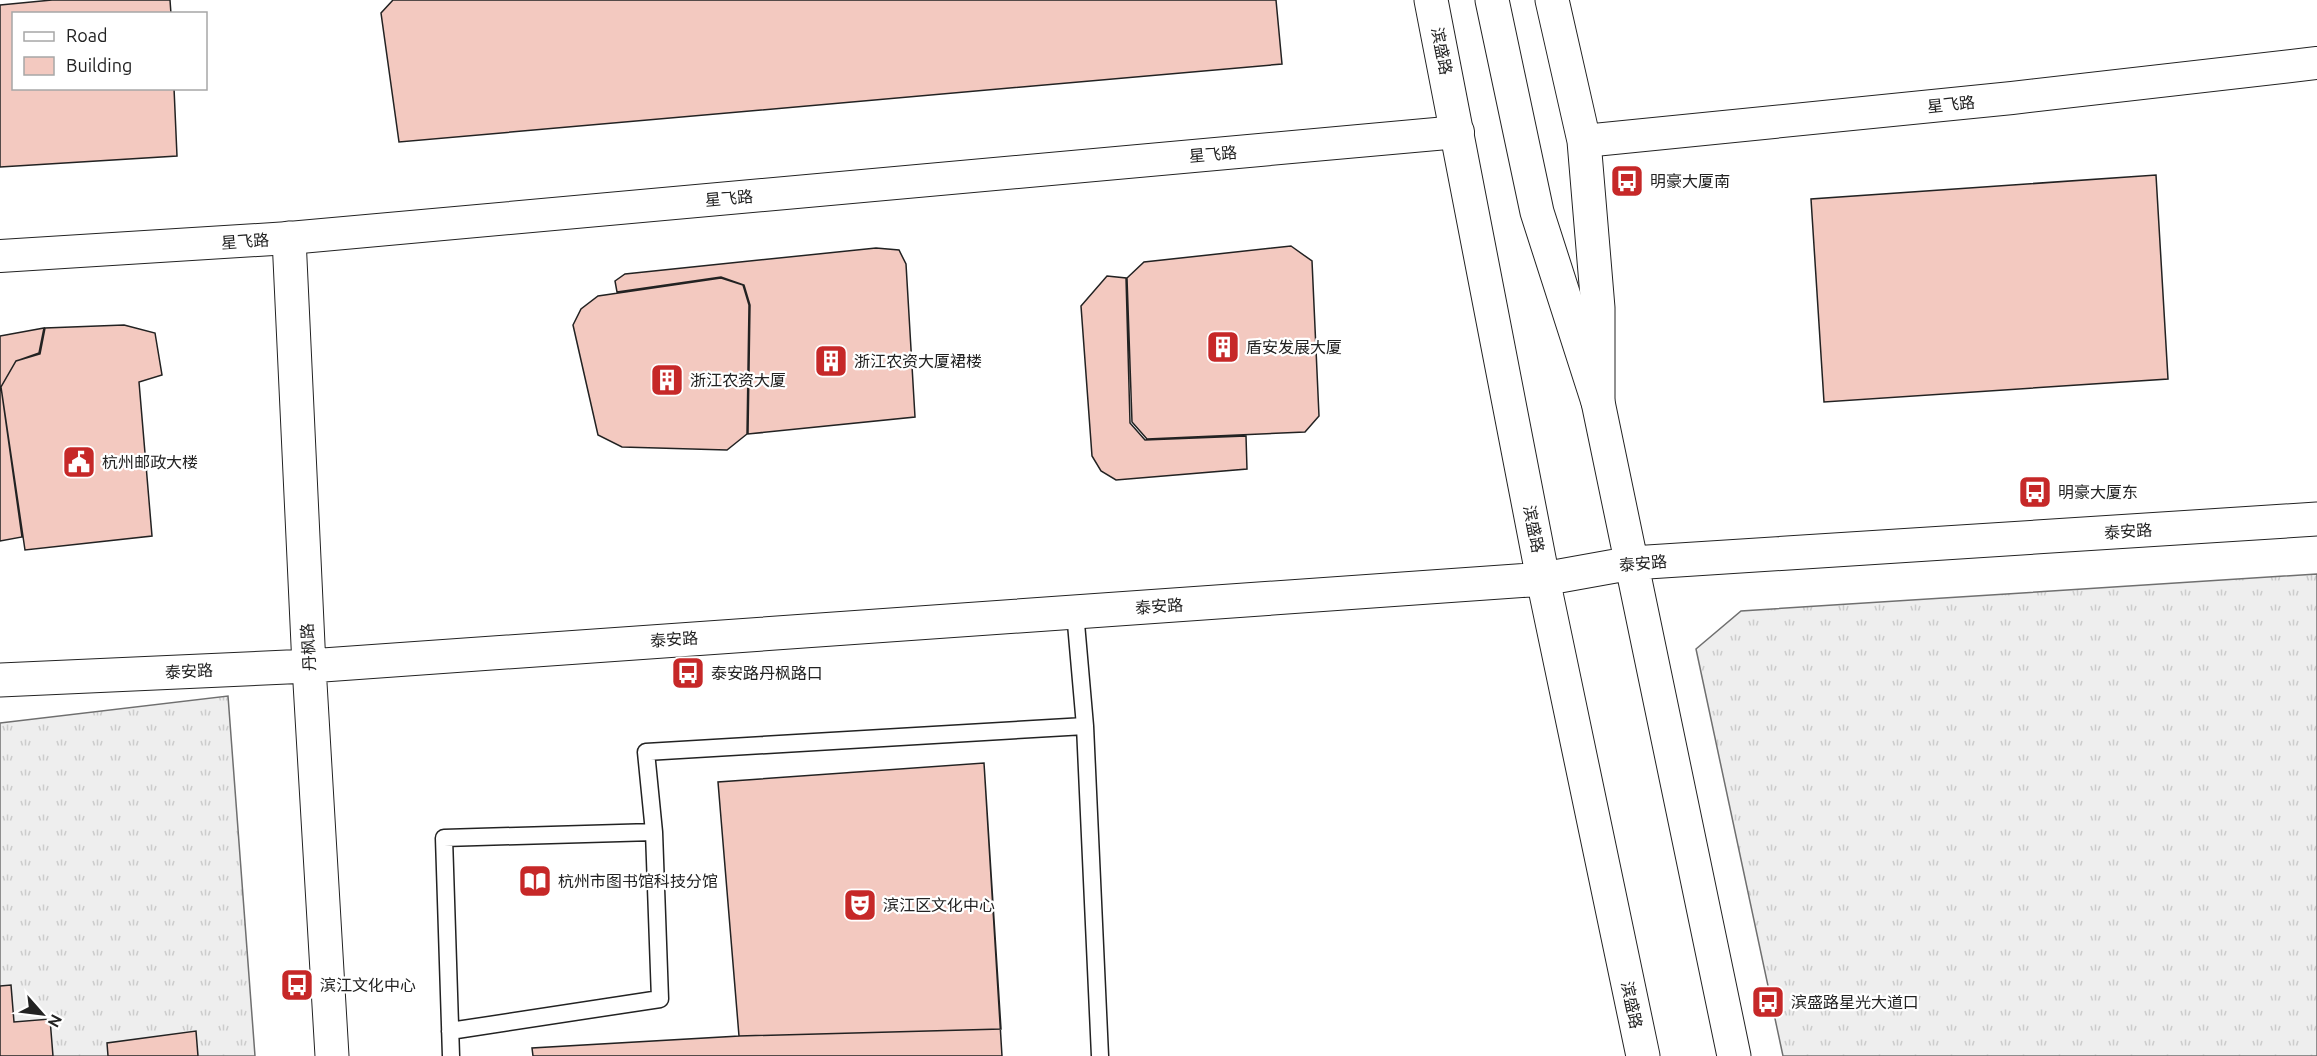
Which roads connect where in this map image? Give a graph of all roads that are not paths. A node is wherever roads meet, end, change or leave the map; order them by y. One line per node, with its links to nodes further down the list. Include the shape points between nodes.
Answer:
1 (1431, 0): 5 (main road, 滨盛路)
2 (1492, 0): 9 (main road, via 1537,212)
3 (1551, 0): 6 (main road)
4 (2317, 63): 6 (street, 星飞路)
5 (1458, 132): 7 (street, 星飞路); 12 (main road, 滨盛路)
6 (1584, 141): 9 (main road, via 1598,309)
7 (289, 238): 8 (street, 星飞路); 14 (main road, 丹枫路)
8 (0, 256)
9 (1598, 402): 11 (main road)
10 (2317, 519): 11 (main road, 泰安路)
11 (1632, 563): 12 (main road, 泰安路); 23 (main road)
12 (1543, 579): 13 (main road, 泰安路); 22 (main road, 滨盛路)
13 (1075, 612): 14 (main road, 泰安路); 16 (lane)
14 (309, 666): 15 (main road, 泰安路); 19 (main road, 丹枫路)
15 (0, 680)
16 (1085, 726): 17 (lane, via 646,752); 21 (lane)
17 (654, 832): 18 (lane, via 660,999); 18 (lane, via 444,838)
18 (450, 1031): 20 (lane)
19 (332, 1056)
20 (451, 1056)
21 (1100, 1056)
22 (1643, 1056)
23 (1734, 1056)

